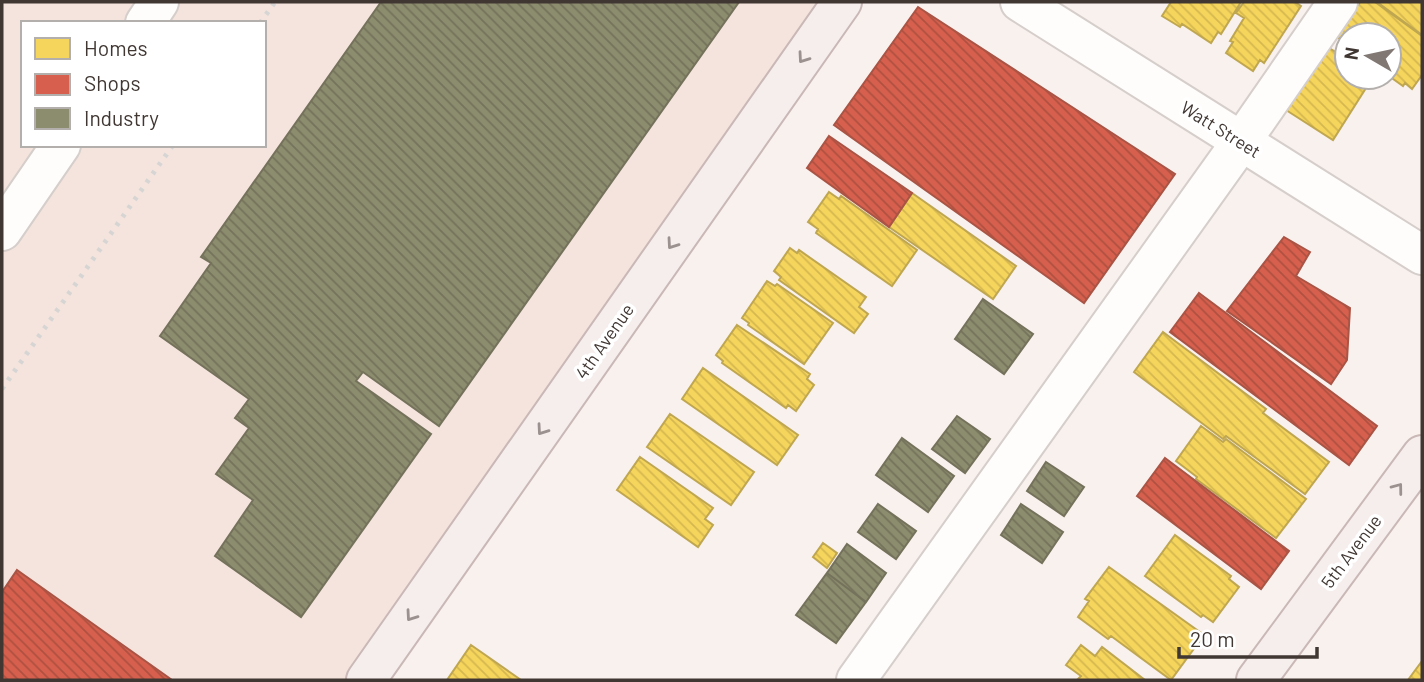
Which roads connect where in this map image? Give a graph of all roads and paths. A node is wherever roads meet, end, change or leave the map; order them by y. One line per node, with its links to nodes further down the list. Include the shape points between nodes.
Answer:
1 (159, 2): 5 (street)
2 (842, 2): 11 (main road, 4th Avenue, one-way to 11)
3 (1020, 2): 6 (street, Watt Street)
4 (1338, 2): 6 (street)
5 (146, 21)
6 (1241, 142): 9 (street, Watt Street); 12 (street)
7 (60, 147): 8 (street)
8 (2, 231)
9 (1422, 255)
10 (1422, 455): 13 (main road, 5th Avenue, one-way to 10)
11 (366, 680)
12 (856, 680)
13 (1256, 680)

